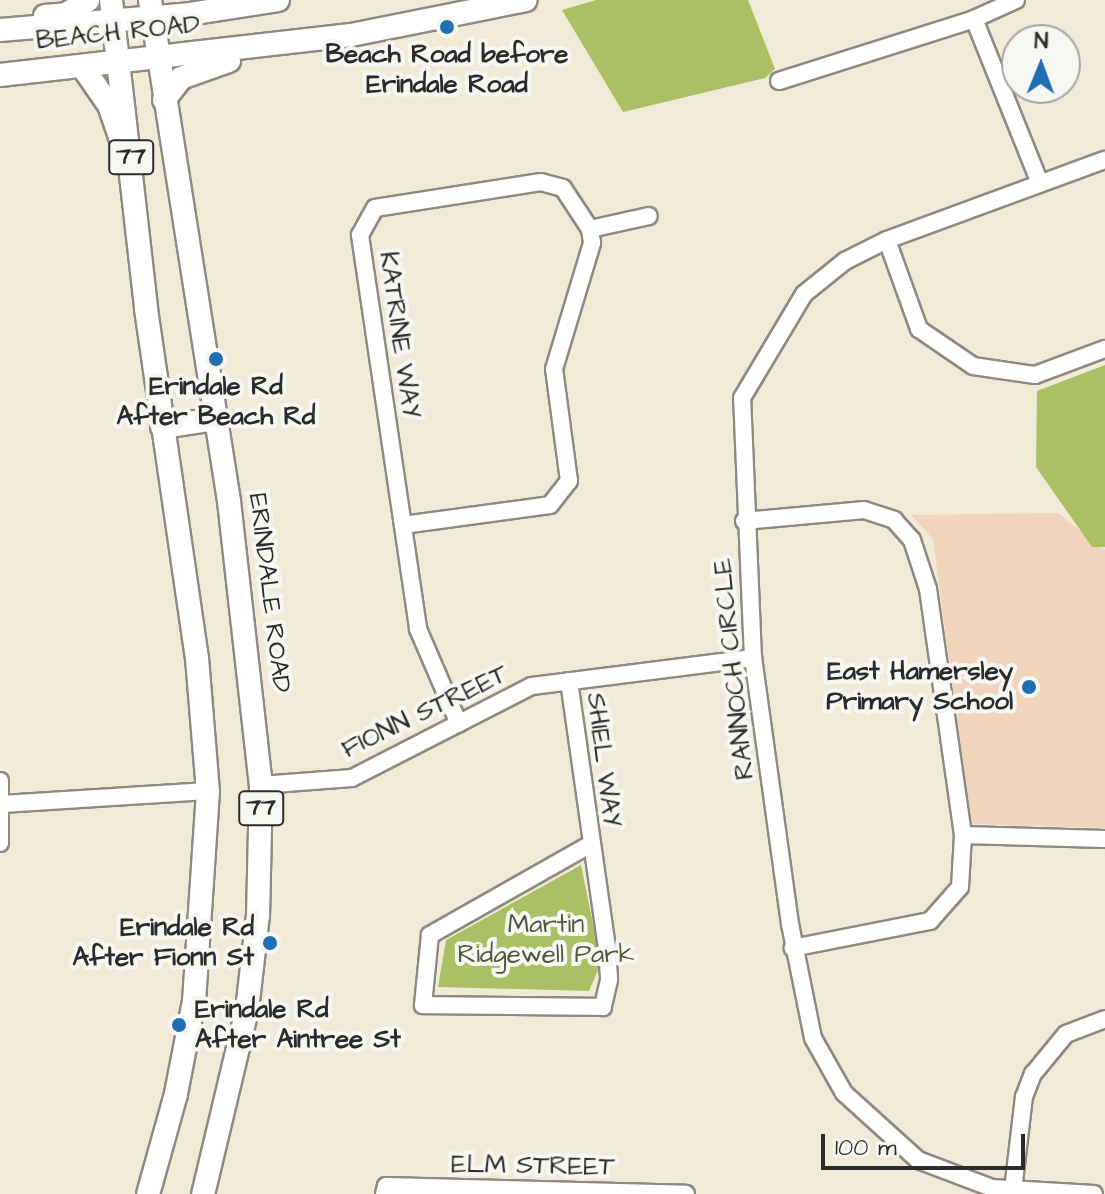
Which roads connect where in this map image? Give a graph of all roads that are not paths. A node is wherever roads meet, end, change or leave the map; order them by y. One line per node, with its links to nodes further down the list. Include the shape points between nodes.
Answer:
1 (88, 0): 9 (main road, via 66,14)
2 (278, 0): 5 (main road, BEACH ROAD)
3 (526, 0): 11 (main road, BEACH ROAD)
4 (1016, 0): 8 (street)
5 (184, 7): 6 (main road, BEACH ROAD)
6 (151, 9): 7 (main road, BEACH ROAD); 12 (main road, ERINDALE ROAD / 77)
7 (112, 11): 10 (main road, BEACH ROAD); 13 (main road, 77)
8 (974, 19): 16 (street); 19 (street)
9 (0, 22)
10 (0, 30)
11 (306, 41): 12 (main road, BEACH ROAD); 17 (main road, via 205,66 181,78)
12 (158, 57): 13 (main road, BEACH ROAD); 17 (main road, ERINDALE ROAD / 77)
13 (120, 61): 14 (main road, BEACH ROAD); 22 (main road, 77)
14 (82, 66): 15 (main road, BEACH ROAD); 22 (main road, via 109,105)
15 (0, 75)
16 (779, 81)
17 (164, 100): 25 (main road, ERINDALE ROAD / 77, via 198,281)
18 (1105, 160): 19 (street, RANNOCH CIRCLE)
19 (1040, 183): 23 (street, RANNOCH CIRCLE)
20 (649, 216): 21 (street)
21 (590, 229): 28 (street, via 592,243 554,369 569,481 550,505); 28 (street, KATRINE WAY, via 563,188 541,182 375,208 360,235)
22 (139, 231): 26 (main road, 77)
23 (887, 240): 24 (street, via 919,329 973,366 1035,375); 27 (street, RANNOCH CIRCLE, via 845,261 804,294 742,398)
24 (1105, 349)
25 (216, 419): 26 (main road); 33 (main road, ERINDALE ROAD / 77, via 256,711)
26 (162, 427): 34 (main road, 77, via 197,658)
27 (744, 521): 29 (street, RANNOCH CIRCLE); 36 (street, via 864,510 894,520 912,540 928,589)
28 (403, 525): 31 (street, KATRINE WAY, via 418,629)
29 (753, 658): 30 (street, FIONN STREET); 40 (street, RANNOCH CIRCLE)
30 (569, 681): 31 (street, FIONN STREET, via 532,686); 39 (street, SHIEL WAY)
31 (459, 724): 33 (street, FIONN STREET, via 352,778)
32 (0, 781): 35 (street)
33 (261, 785): 44 (main road, ERINDALE ROAD / 77, via 258,915 247,1010)
34 (208, 791): 35 (street); 43 (main road, 77, via 194,1001 176,1094)
35 (2, 804): 38 (street)
36 (963, 835): 37 (street); 40 (street, via 960,887 930,921)
37 (1105, 839)
38 (0, 843)
39 (589, 845): 39 (street, SHIEL WAY, via 430,935 423,1005 603,1007 609,980 607,949)
40 (793, 948): 42 (street, RANNOCH CIRCLE, via 813,1038 844,1093 868,1120 940,1170 966,1182)
41 (1105, 1019): 42 (street, via 1066,1034 1033,1074 1024,1097)
42 (1013, 1190): 47 (street, RANNOCH CIRCLE)
43 (148, 1194)
44 (203, 1194)
45 (384, 1194): 46 (street, ELM STREET, via 386,1186)
46 (686, 1194)
47 (1094, 1194)

